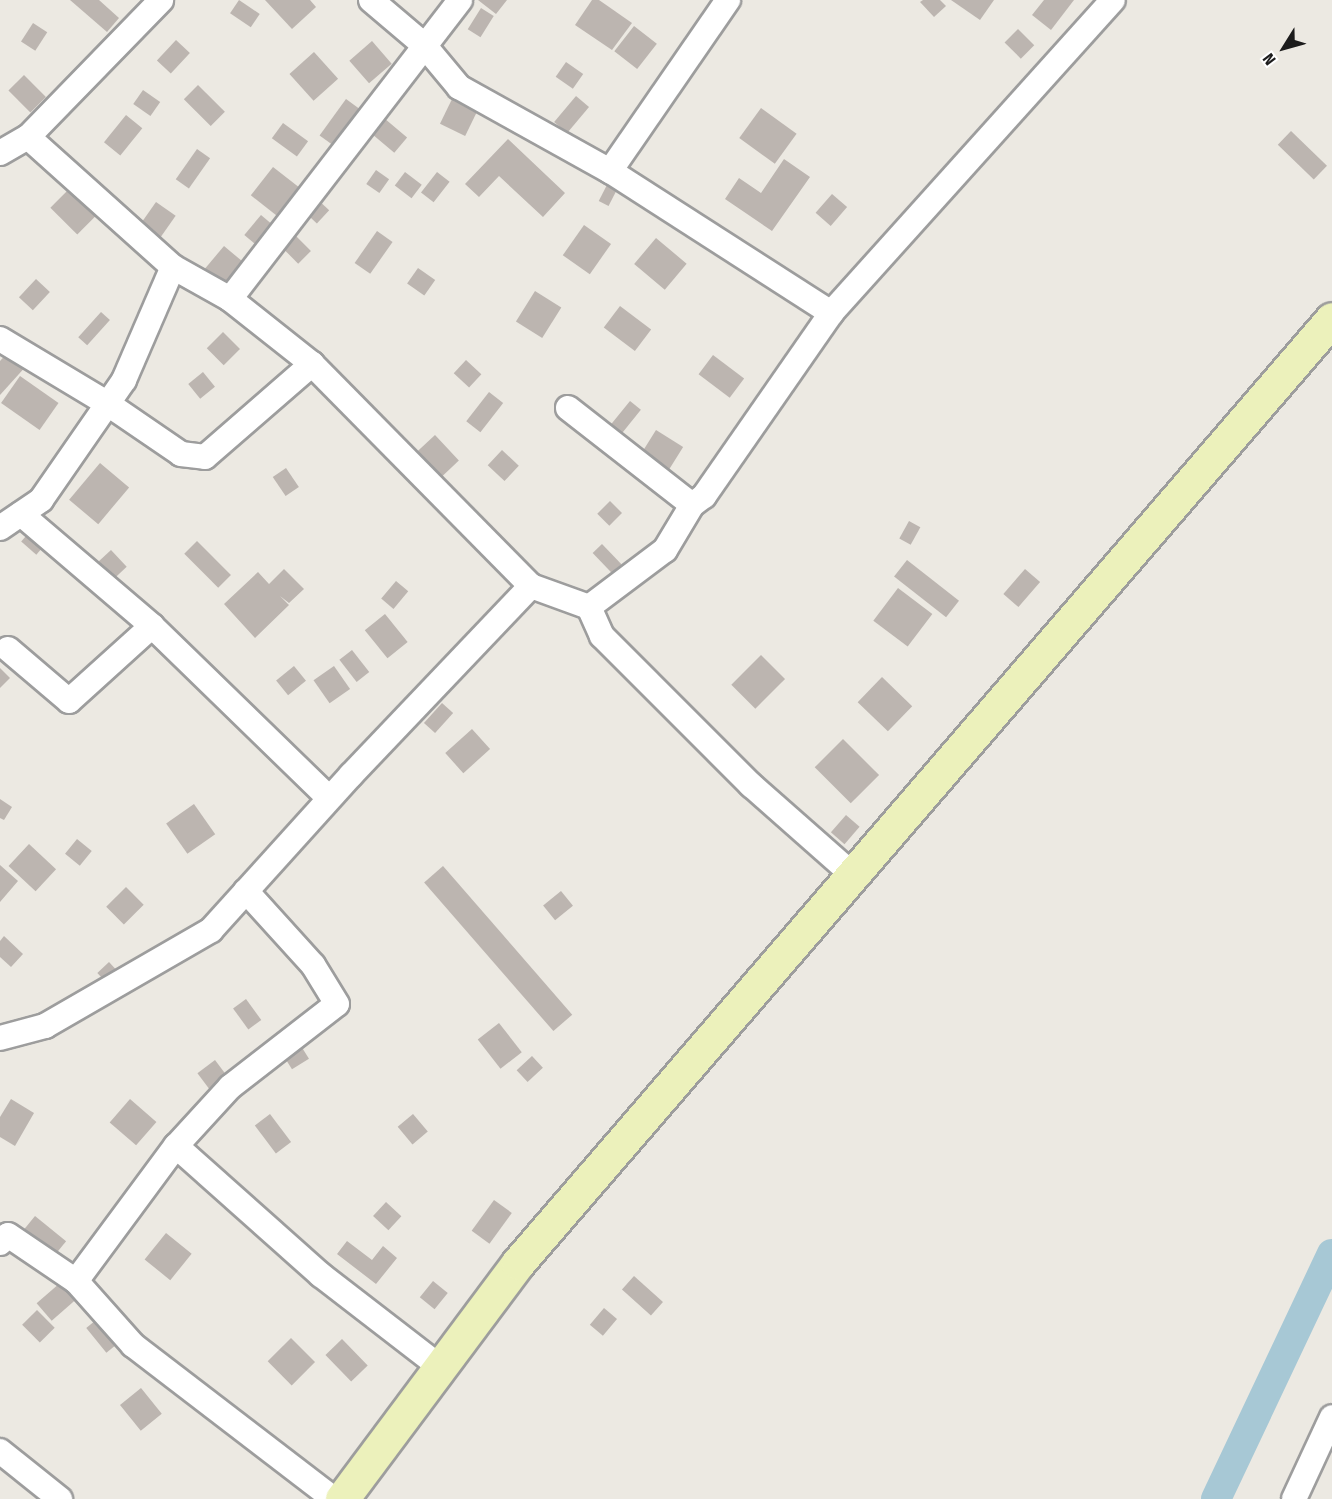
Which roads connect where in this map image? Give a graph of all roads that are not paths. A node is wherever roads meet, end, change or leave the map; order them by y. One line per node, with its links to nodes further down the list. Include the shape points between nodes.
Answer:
1 (161, 0): 7 (street)
2 (371, 0): 6 (street)
3 (460, 0): 6 (street)
4 (728, 0): 9 (street)
5 (1113, 0): 12 (street)
6 (424, 45): 9 (street, via 459,87); 11 (street)
7 (28, 137): 8 (street); 10 (street)
8 (0, 153)
9 (610, 171): 12 (street)
10 (174, 267): 11 (street); 16 (street, via 124,380)
11 (230, 299): 15 (street)
12 (831, 313): 18 (street, via 704,496)
13 (1332, 319): 26 (street)
14 (0, 339): 16 (street)
15 (312, 364): 16 (street, via 205,458 181,454); 21 (street)
16 (108, 404): 19 (street, via 41,500)
17 (568, 408): 18 (street)
18 (692, 505): 22 (street, via 665,550)
19 (21, 514): 20 (street); 23 (street)
20 (0, 528)
21 (531, 586): 22 (street); 25 (street)
22 (589, 607): 26 (street, via 602,636 751,785)
23 (152, 626): 24 (street, via 69,701); 25 (street)
24 (8, 649)
25 (329, 798): 27 (street)
26 (853, 875): 32 (street, via 518,1263)
27 (246, 891): 28 (street, via 211,930 45,1026); 29 (street, via 313,964 337,1005 230,1087)
28 (0, 1038)
29 (176, 1146): 31 (street); 32 (street, via 321,1275)
30 (0, 1243): 31 (street, via 9,1235)
31 (76, 1281): 36 (street, via 133,1345)
32 (440, 1367): 37 (street)
33 (1332, 1417): 38 (street)
34 (0, 1451): 35 (street)
35 (60, 1499)
36 (334, 1499)
37 (342, 1499)
38 (1294, 1499)

